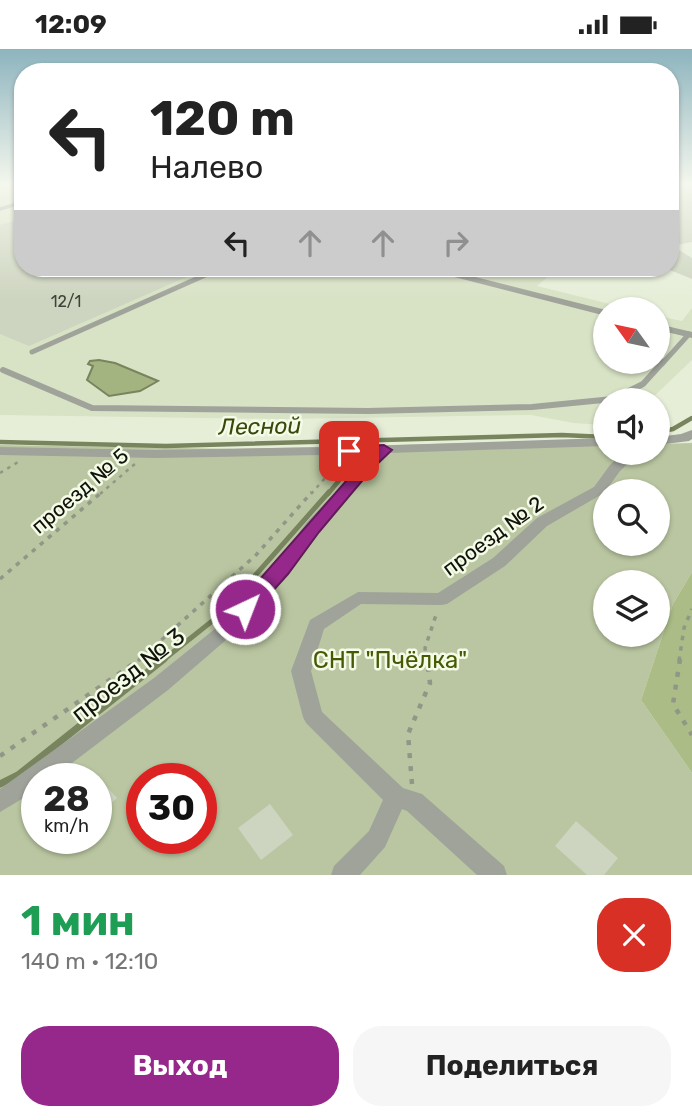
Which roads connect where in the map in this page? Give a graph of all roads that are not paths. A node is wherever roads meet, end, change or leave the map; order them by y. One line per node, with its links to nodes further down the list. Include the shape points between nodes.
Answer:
1 (201, 277): 6 (lane)
2 (465, 277): 3 (street)
3 (593, 310)
4 (670, 330): 5 (street)
5 (690, 335): 7 (lane, via 643,384 613,399 532,407 368,411 92,408)
6 (32, 352)
7 (3, 370)
8 (692, 434): 9 (street)
9 (670, 440)
10 (593, 442): 11 (street)
11 (384, 450): 12 (street); 15 (street, проезд № 3, via 226,629 161,684)
12 (0, 451)
13 (618, 465): 14 (street, проезд № 2, via 599,491 542,522 499,562 441,599 358,598 316,625 301,671 313,717)
14 (405, 800): 16 (street); 17 (street)
15 (0, 801)
16 (343, 875)
17 (495, 875)

